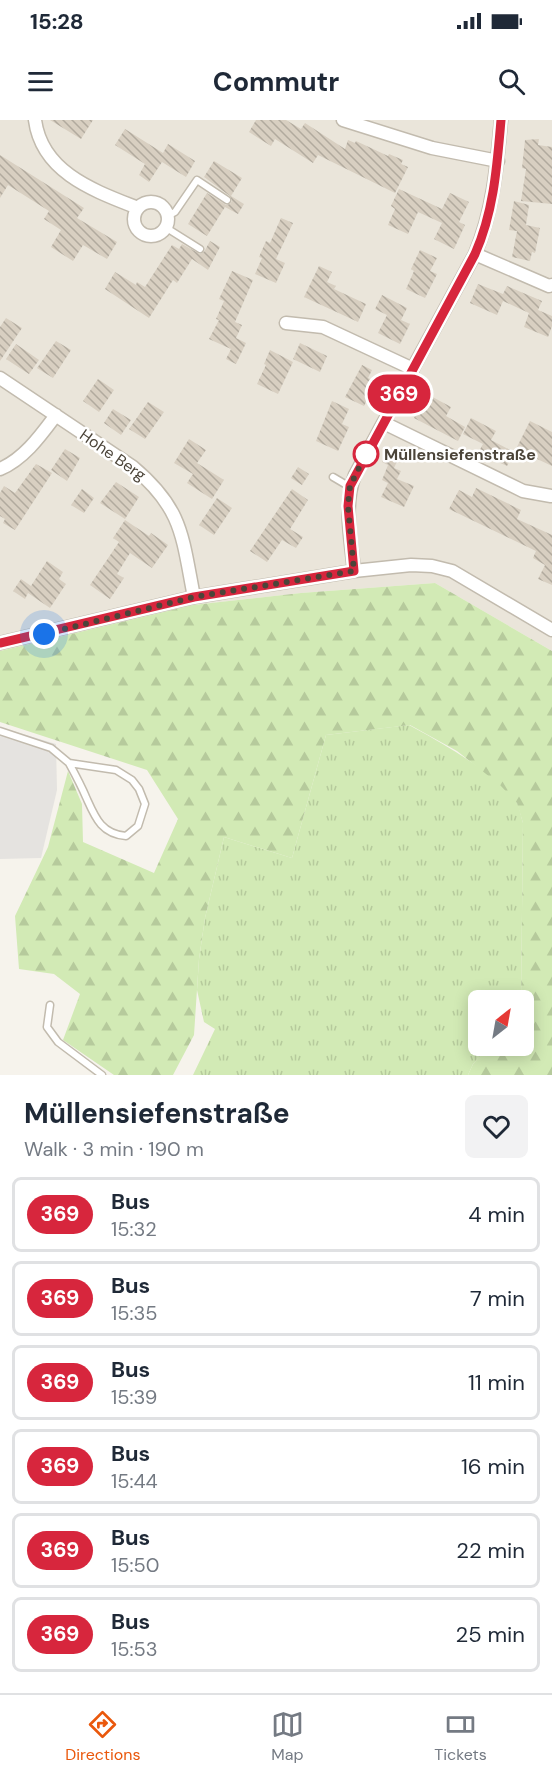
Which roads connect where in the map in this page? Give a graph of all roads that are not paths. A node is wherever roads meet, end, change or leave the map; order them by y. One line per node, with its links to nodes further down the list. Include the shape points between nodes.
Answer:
1 (35, 120): 6 (street, via 41,143 61,169 93,190)
2 (343, 120): 4 (street, via 461,156)
3 (501, 120): 4 (street)
4 (498, 161): 9 (street, via 490,213)
5 (227, 200): 7 (lane, via 197,180)
6 (138, 208): 7 (street, via 155,203 163,208); 7 (street, via 134,223 143,234 159,234)
7 (166, 222): 8 (lane)
8 (200, 249)
9 (475, 254): 10 (street); 12 (street)
10 (552, 285)
11 (286, 323): 12 (street, via 322,327)
12 (413, 369): 15 (street)
13 (0, 378): 14 (street, Hohe Berg)
14 (56, 416): 16 (street, via 30,447); 21 (street, Hohe Berg, via 133,466 167,501 180,526)
15 (384, 423): 18 (street); 19 (street, via 523,491)
16 (0, 469)
17 (333, 477): 18 (lane)
18 (350, 486): 20 (street)
19 (551, 496)
20 (354, 571): 21 (street); 22 (street, via 411,565 452,571)
21 (194, 597): 23 (street)
22 (552, 630)
23 (0, 643)
24 (0, 731): 25 (lane, via 51,748)
25 (69, 763): 25 (lane, via 116,770 132,780 145,804 138,826 126,836 105,830 93,816)
26 (50, 1005): 27 (lane, via 47,1027 58,1042)
27 (102, 1075)

